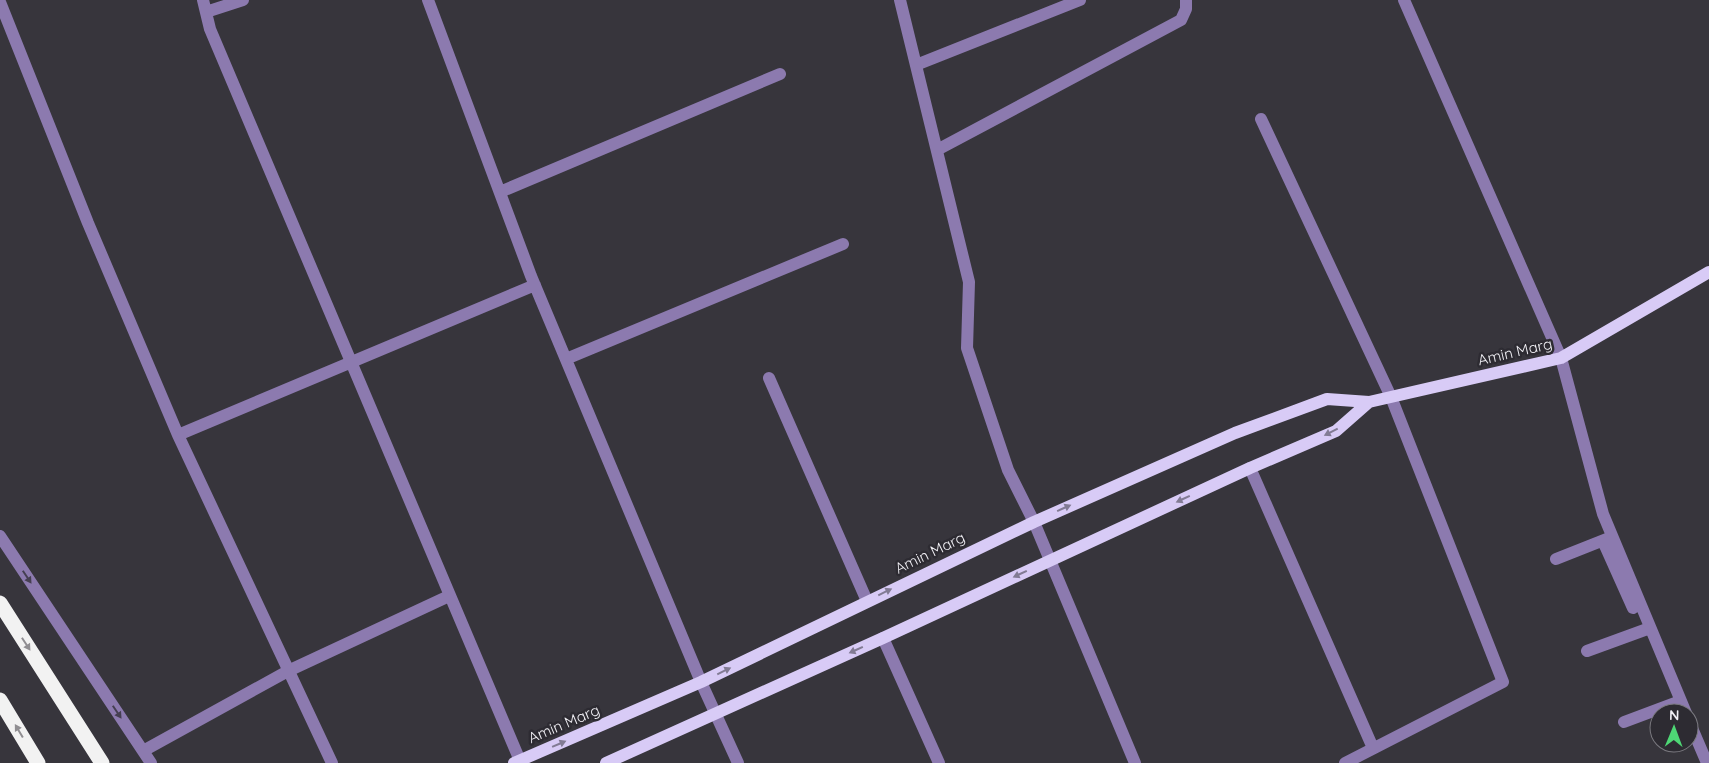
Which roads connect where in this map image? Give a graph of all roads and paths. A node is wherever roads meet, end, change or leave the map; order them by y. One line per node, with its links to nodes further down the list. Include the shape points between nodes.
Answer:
1 (243, 0): 8 (street)
2 (428, 0): 13 (street)
3 (900, 0): 9 (street)
4 (1080, 0): 9 (street)
5 (1186, 0): 12 (street, via 1181,20)
6 (1404, 0): 17 (street)
7 (0, 2): 23 (street, via 88,223)
8 (205, 6): 19 (street, via 210,28)
9 (916, 65): 12 (street)
10 (780, 74): 13 (street)
11 (1261, 120): 21 (street)
12 (937, 150): 25 (street, via 968,282 966,348 1008,470)
13 (500, 192): 16 (street)
14 (843, 244): 18 (street)
15 (1709, 272): 17 (main road, Amin Marg)
16 (535, 286): 18 (street); 19 (street)
17 (1561, 358): 21 (main road, Amin Marg); 27 (street)
18 (566, 359): 37 (street)
19 (353, 362): 23 (street); 30 (street)
20 (769, 378): 31 (street)
21 (1391, 397): 22 (main road, Amin Marg); 43 (street, via 1503,682)
22 (1369, 402): 24 (main road, Amin Marg, one-way to 24, via 1336,431); 25 (main road, Amin Marg, one-way to 22, via 1235,433 1327,399)
23 (178, 435): 36 (street)
24 (1250, 468): 29 (main road, Amin Marg, one-way to 29); 43 (street)
25 (1034, 522): 29 (street); 31 (main road, Amin Marg, one-way to 25)
26 (0, 536): 44 (street, one-way to 44)
27 (1608, 539): 28 (street); 33 (street)
28 (1556, 559)
29 (1050, 560): 34 (main road, Amin Marg, one-way to 34); 53 (street)
30 (449, 596): 36 (street); 45 (street)
31 (867, 601): 37 (main road, Amin Marg, one-way to 31)
32 (0, 603): 47 (highway, one-way to 47)
33 (1646, 629): 35 (street); 39 (street)
34 (883, 638): 40 (main road, Amin Marg, one-way to 40); 52 (street)
35 (1587, 651)
36 (288, 671): 44 (street); 49 (street)
37 (702, 682): 40 (street); 45 (main road, Amin Marg, one-way to 37)
38 (0, 700): 46 (highway, one-way to 38)
39 (1676, 702): 41 (street)
40 (716, 713): 50 (main road, Amin Marg); 51 (street)
41 (1624, 722)
42 (1699, 744): 55 (street)
43 (1373, 748): 54 (street)
44 (143, 751): 48 (street)
45 (518, 762)
46 (38, 763)
47 (102, 763)
48 (151, 763)
49 (332, 763)
50 (606, 763)
51 (738, 763)
52 (938, 763)
53 (1135, 763)
54 (1345, 763)
55 (1707, 763)

